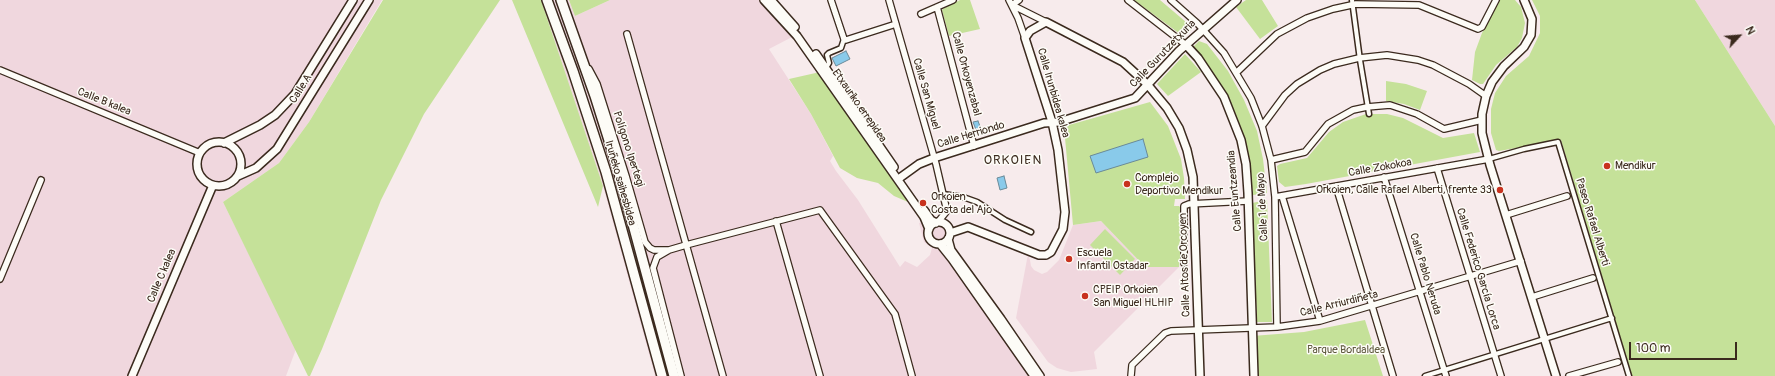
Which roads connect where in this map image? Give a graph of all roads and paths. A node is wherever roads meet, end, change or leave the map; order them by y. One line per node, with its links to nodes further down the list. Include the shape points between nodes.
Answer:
1 (352, 0): 39 (street, Calle A, via 295,94 276,115)
2 (369, 0): 46 (street, Calle A, via 277,150 256,168)
3 (547, 0): 85 (highway, Iruñeko saihesbidea, via 606,172)
4 (561, 0): 26 (highway, Iruñeko saihesbidea)
5 (764, 0): 61 (street, Etxauriko errepidea, via 797,36 924,217)
6 (771, 0): 29 (street, Etxauriko errepidea)
7 (831, 0): 25 (street)
8 (890, 0): 21 (street, Calle San Miguel)
9 (953, 0): 18 (street)
10 (1020, 0): 16 (street)
11 (1128, 0): 27 (street, Calle Euntzeandia)
12 (1171, 0): 22 (street, Calle 1 de Mayo)
13 (1496, 0): 17 (street, via 1482,27 1478,29 1420,5)
14 (1524, 0): 33 (street, via 1532,19 1531,35 1494,78)
15 (1232, 1): 22 (street, Calle Gurutzetxuria)
16 (1010, 2): 20 (street, Calle Altos de Orcoyen); 24 (street, Calle Irunbidea kalea)
17 (1353, 2): 28 (street); 31 (street, via 1307,18 1277,34)
18 (938, 7): 19 (street); 40 (street, Calle Orkoyenzabal)
19 (921, 14)
20 (1046, 22): 24 (street, via 1030,31); 32 (street, Calle Altos de Orcoyen, via 1123,62)
21 (896, 24): 25 (street); 42 (street, Calle San Miguel)
22 (1202, 29): 27 (street, Calle Gurutzetxuria); 31 (street, Calle 1 de Mayo)
23 (626, 34): 65 (street)
24 (1025, 38): 37 (street, Calle Irunbidea kalea)
25 (844, 39): 29 (street, via 841,48 827,55 830,63)
26 (575, 40): 66 (street, Polígono Ipertegi, via 597,84 646,242 654,250); 86 (highway, Iruñeko saihesbidea, via 618,169)
27 (1186, 45): 32 (street, Calle Gurutzetxuria); 56 (street, Calle Euntzeandia, via 1224,97 1234,120 1246,164)
28 (1359, 58): 33 (street, via 1387,55 1418,60 1469,84); 34 (street); 38 (street, via 1327,67 1297,84 1285,95)
29 (826, 68): 47 (street, Etxauriko errepidea)
30 (0, 70): 41 (street, Calle B kalea)
31 (1236, 72): 38 (street, Calle 1 de Mayo, via 1251,98)
32 (1147, 84): 37 (street, Calle Gurutzetxuria, via 1135,98); 57 (street, Calle Altos de Orcoyen, via 1167,108 1182,135 1193,177)
33 (1486, 96): 36 (street)
34 (1367, 107): 35 (street); 36 (street, via 1390,105 1417,114 1444,129); 44 (street, via 1353,110 1328,124 1305,152)
35 (1368, 114)
36 (1482, 120): 43 (street, via 1482,133)
37 (1052, 122): 40 (street, Calle Herriondo); 63 (street, Calle Irunbidea kalea, via 1058,150 1065,222 1051,252 1039,255 968,227)
38 (1262, 126): 44 (street, Calle 1 de Mayo)
39 (224, 143): 41 (street, via 213,143); 46 (street, via 238,153 241,165)
40 (974, 146): 42 (street, Calle Herriondo)
41 (200, 153): 50 (street, via 198,170 203,180)
42 (934, 158): 47 (street, Calle Herriondo, via 919,164); 52 (street, Calle San Miguel)
43 (1489, 159): 45 (street, Calle Zokokoa); 58 (street); 75 (street, Paseo Rafael Alberti, via 1558,142)
44 (1271, 160): 55 (street, Calle 1 de Mayo)
45 (1437, 168): 48 (street, Calle Zokokoa); 69 (street, Calle Federico García Lorca)
46 (238, 176): 50 (street, via 227,185)
47 (901, 177): 60 (street, Etxauriko errepidea, via 931,220)
48 (1384, 177): 51 (street, Calle Zokokoa); 72 (street, Calle Pablo Neruda)
49 (41, 180): 71 (street)
50 (213, 185): 84 (street, Calle C kalea)
51 (1336, 186): 53 (street, Calle Zokokoa); 74 (street)
52 (943, 194): 60 (street, Calle San Miguel, via 946,212); 62 (street, via 977,202 1005,220)
53 (1282, 196): 55 (street, Calle Zokokoa); 76 (street)
54 (1567, 196): 58 (street)
55 (1275, 197): 78 (street, Calle 1 de Mayo)
56 (1248, 201): 57 (street); 77 (street, Calle Euntzeandia)
57 (1194, 204): 68 (street, via 1186,205 1184,210); 79 (street, Calle Altos de Orcoyen)
58 (1506, 215): 67 (street)
59 (776, 221): 65 (street, Polígono Ipertegi); 89 (street); 90 (street, Polígono Ipertegi, via 820,210 895,314)
60 (937, 223): 61 (street); 63 (street, via 947,225)
61 (929, 230): 64 (street, via 931,239)
62 (1031, 232)
63 (949, 236): 64 (street); 92 (street, via 951,250)
64 (940, 244): 91 (street)
65 (686, 245): 66 (street, Polígono Ipertegi); 88 (street)
66 (669, 250): 87 (street, Polígono Ipertegi, via 657,256 653,268)
67 (1521, 261): 69 (street, Calle Arriurdiñeta); 73 (street)
68 (1184, 263)
69 (1470, 276): 72 (street, Calle Arriurdiñeta); 81 (street, Calle Federico García Lorca)
70 (1593, 278): 73 (street)
71 (0, 279)
72 (1421, 292): 74 (street, Calle Arriurdiñeta); 83 (street, Calle Pablo Neruda)
73 (1532, 297): 80 (street)
74 (1371, 306): 76 (street, Calle Arriurdiñeta); 96 (street)
75 (1612, 318): 80 (street); 101 (street, Paseo Rafael Alberti)
76 (1320, 321): 78 (street, Calle Arriurdiñeta)
77 (1252, 327): 78 (street, Calle Arriurdiñeta); 79 (street, Calle Arriurdiñeta); 95 (street, Calle Euntzeandia)
78 (1277, 327)
79 (1198, 330): 93 (street, Calle Arriurdiñeta, via 1166,333 1132,365); 94 (street, Calle Altos de Orcoyen)
80 (1545, 339): 81 (street); 99 (street)
81 (1494, 355): 83 (street); 98 (street, Calle Federico García Lorca)
82 (1618, 362): 100 (street)
83 (1445, 373): 97 (street)
84 (132, 376)
85 (662, 376)
86 (674, 376)
87 (681, 376)
88 (723, 376)
89 (820, 376)
90 (912, 376)
91 (1034, 376)
92 (1040, 376)
93 (1131, 376)
94 (1200, 376)
95 (1254, 376)
96 (1393, 376)
97 (1424, 376)
98 (1501, 376)
99 (1556, 376)
100 (1569, 376)
101 (1629, 376)

